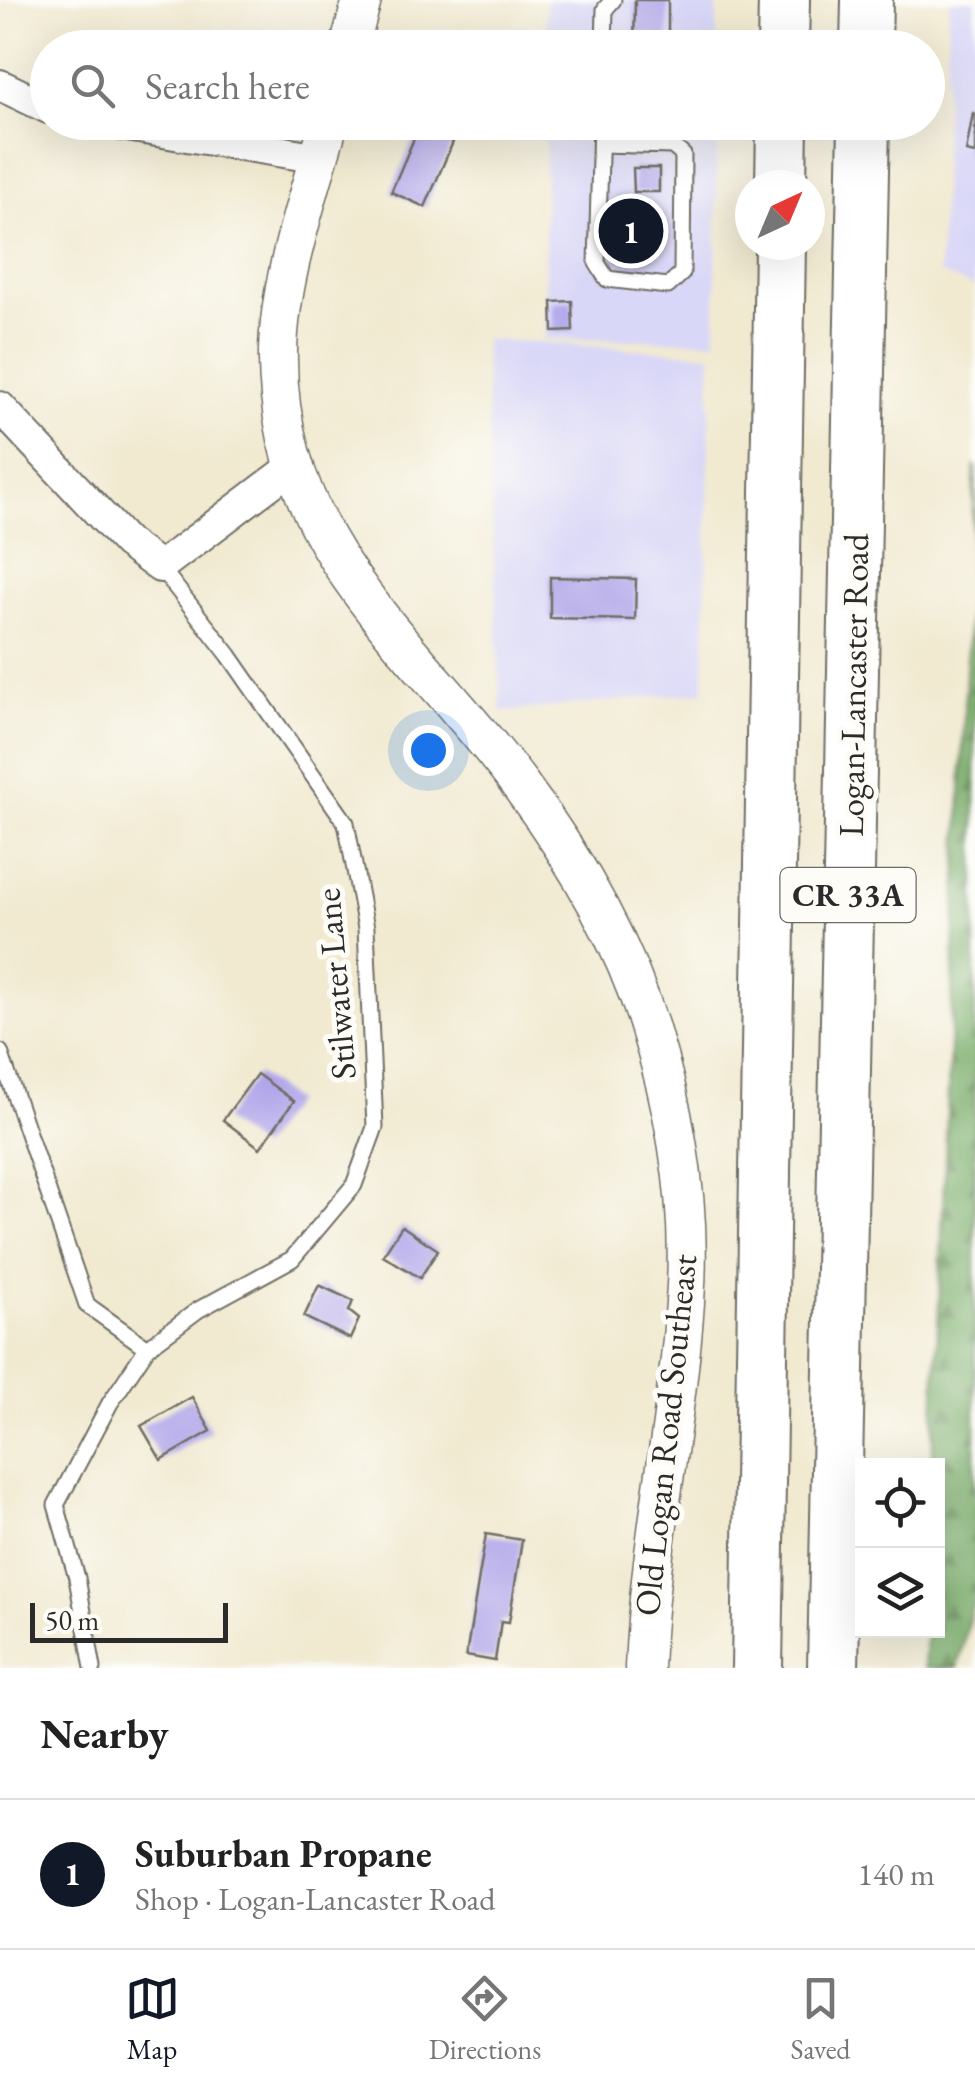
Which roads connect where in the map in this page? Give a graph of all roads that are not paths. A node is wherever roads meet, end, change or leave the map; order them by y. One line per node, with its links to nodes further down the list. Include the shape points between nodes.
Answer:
1 (362, 0): 5 (street)
2 (613, 0): 6 (lane, via 605,9)
3 (784, 0): 7 (highway)
4 (867, 0): 8 (highway)
5 (354, 30)
6 (604, 30)
7 (783, 30)
8 (866, 30)
9 (0, 85): 10 (street)
10 (30, 99)
11 (324, 140): 19 (street, Old Logan Road Southeast, via 283,300 278,348)
12 (600, 140): 15 (lane)
13 (782, 140): 16 (highway)
14 (864, 140): 26 (highway, Logan-Lancaster Road / CR 33A)
15 (600, 144): 15 (lane, via 597,263 607,280 668,286 682,274 682,155 672,146)
16 (781, 170)
17 (780, 260): 25 (highway, CR 33A)
18 (0, 407): 20 (street, via 127,543)
19 (295, 465): 20 (street); 24 (street, Old Logan Road Southeast, via 320,529 366,604 520,784 574,861 649,1026 677,1142 686,1298)
20 (160, 567): 22 (lane, Stilwater Lane, via 346,824 366,928 375,1127 354,1185 292,1259 198,1310)
21 (0, 1052): 22 (lane, via 87,1305)
22 (147, 1348): 23 (lane, Stilwater Lane, via 56,1505)
23 (93, 1668)
24 (644, 1668)
25 (757, 1668)
26 (833, 1668)

